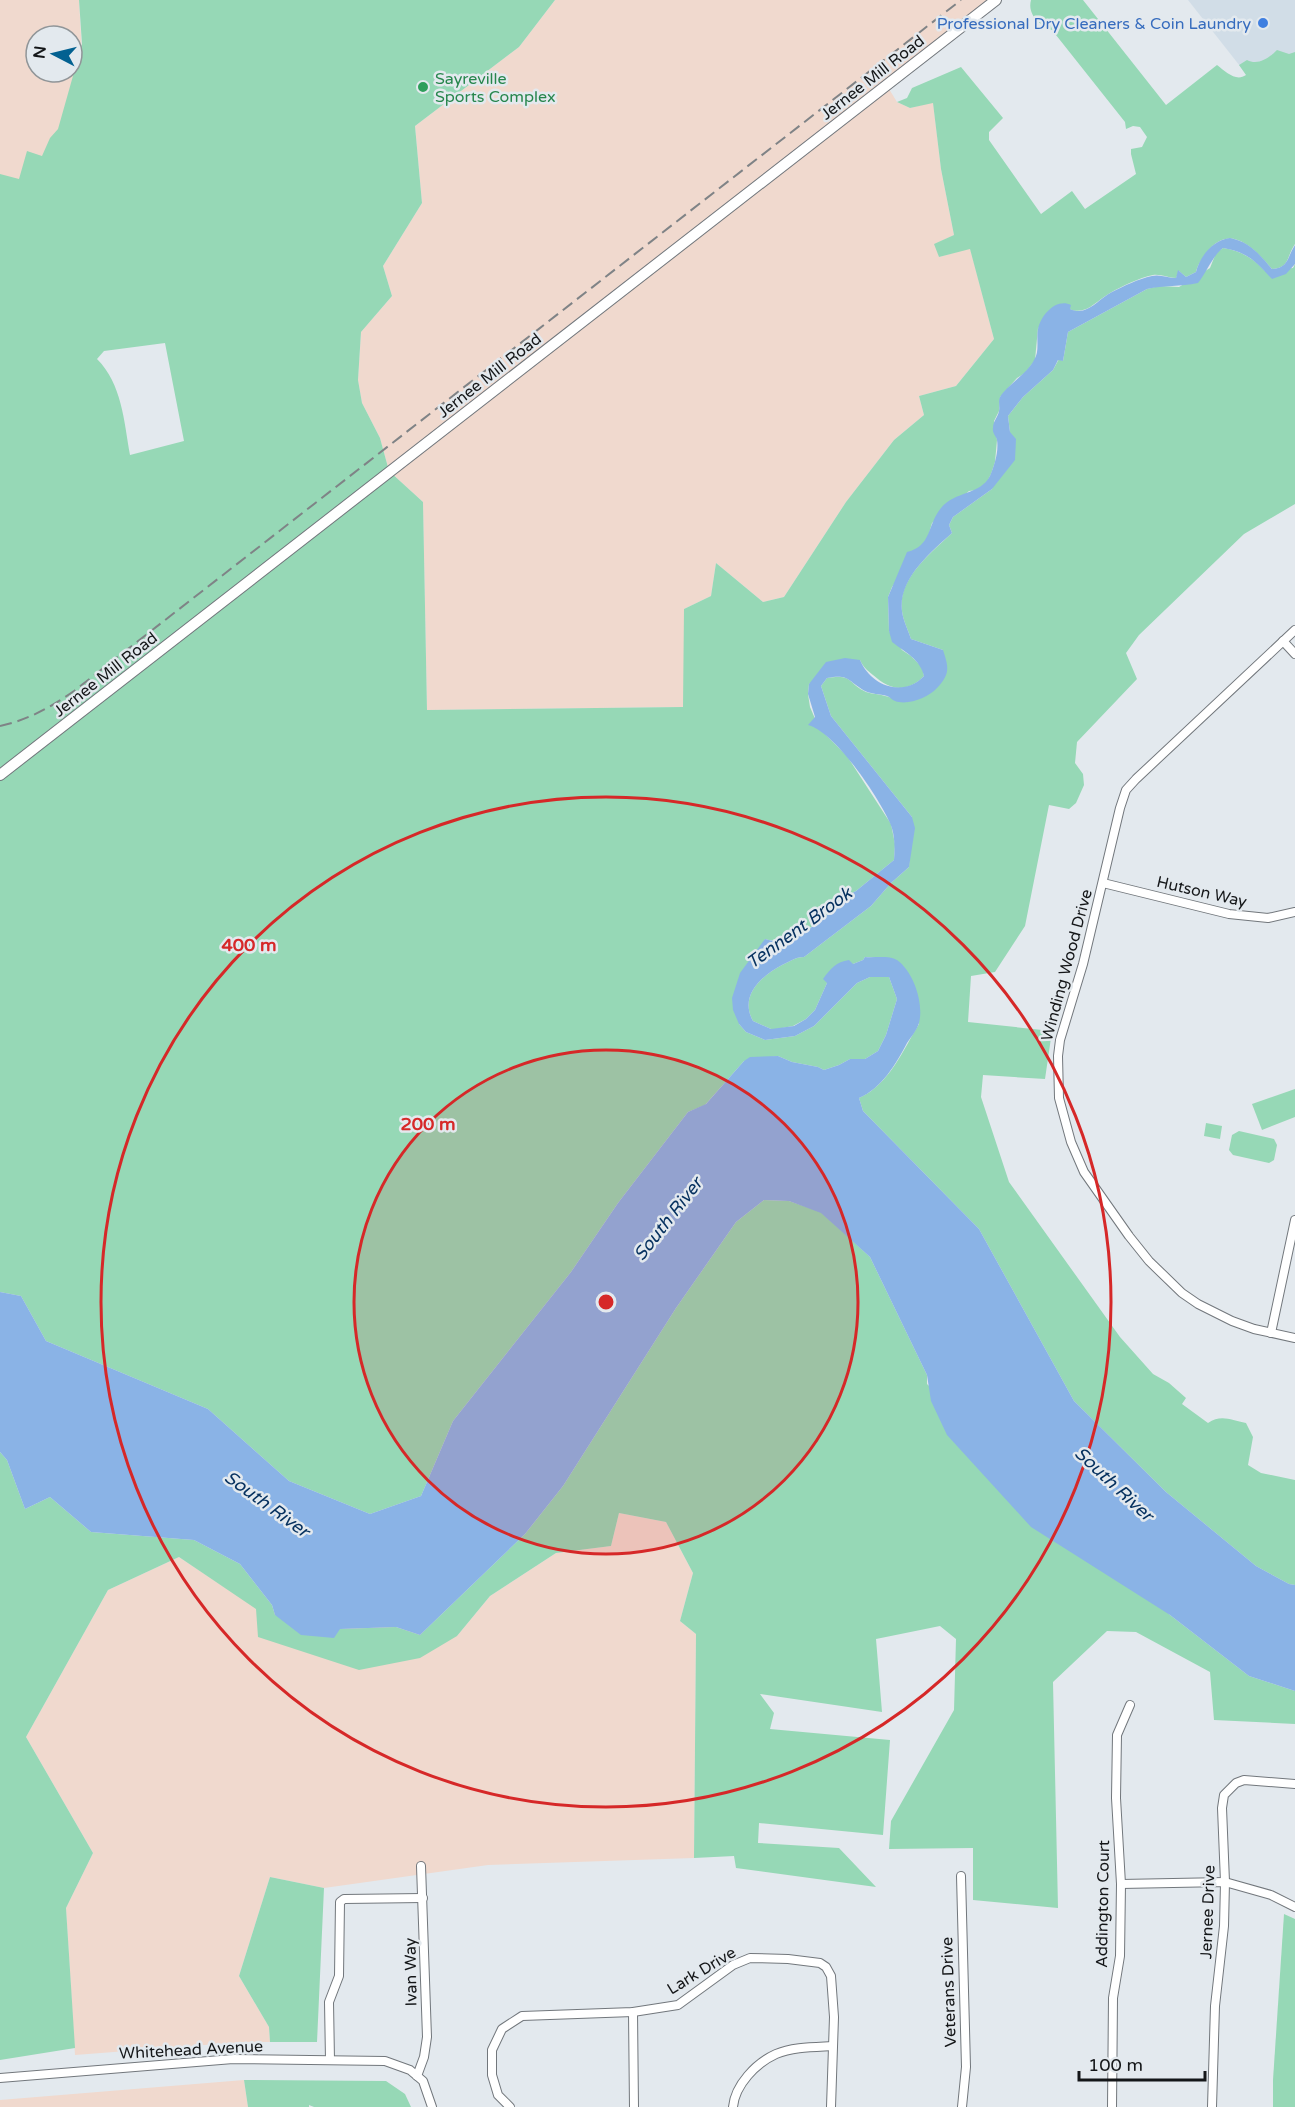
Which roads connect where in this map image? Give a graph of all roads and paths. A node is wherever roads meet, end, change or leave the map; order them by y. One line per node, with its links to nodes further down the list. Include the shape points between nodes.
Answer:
1 (996, 0): 5 (street, Jernee Mill Road)
2 (1295, 630): 3 (street, Winding Wood Drive)
3 (1283, 641): 4 (street); 6 (street, Winding Wood Drive, via 1126,790)
4 (1295, 654)
5 (0, 775)
6 (1103, 883): 7 (street, Hutson Way, via 1229,914 1268,918); 9 (street, Winding Wood Drive, via 1058,1056 1059,1098 1071,1142 1084,1172 1149,1261 1172,1284 1221,1316)
7 (1295, 912)
8 (1295, 1220): 9 (street)
9 (1271, 1333): 10 (street, Winding Wood Drive)
10 (1295, 1338)
11 (1130, 1705): 16 (street, Addington Court, via 1117,1735)
12 (1295, 1784): 15 (street, Jernee Drive, via 1244,1780 1224,1796)
13 (422, 1866): 17 (street, Ivan Way)
14 (961, 1876): 30 (street, Veterans Drive, via 966,2067)
15 (1225, 1882): 16 (street); 18 (street, via 1271,1895); 32 (street, Jernee Drive)
16 (1121, 1884): 31 (street, Addington Court, via 1119,1956 1113,1998)
17 (423, 1898): 21 (street, via 340,1902 339,1976 329,2002); 22 (street, Ivan Way, via 427,2037)
18 (1295, 1907)
19 (633, 2012): 20 (street, Lark Drive, via 678,2005 733,1965 750,1958 820,1963 831,1976); 25 (street, Lark Drive, via 522,2016 502,2029 492,2050 492,2075 498,2095); 27 (street)
20 (832, 2046): 28 (street, via 776,2054 743,2080); 29 (street, Lark Drive)
21 (330, 2060): 22 (street, Whitehead Avenue, via 385,2061); 23 (street, Whitehead Avenue, via 233,2059)
22 (417, 2076): 24 (street, via 423,2081)
23 (0, 2078)
24 (432, 2107)
25 (510, 2107)
26 (623, 2107): 27 (street)
27 (634, 2107)
28 (733, 2107)
29 (831, 2107)
30 (962, 2107)
31 (1112, 2107)
32 (1212, 2107)

